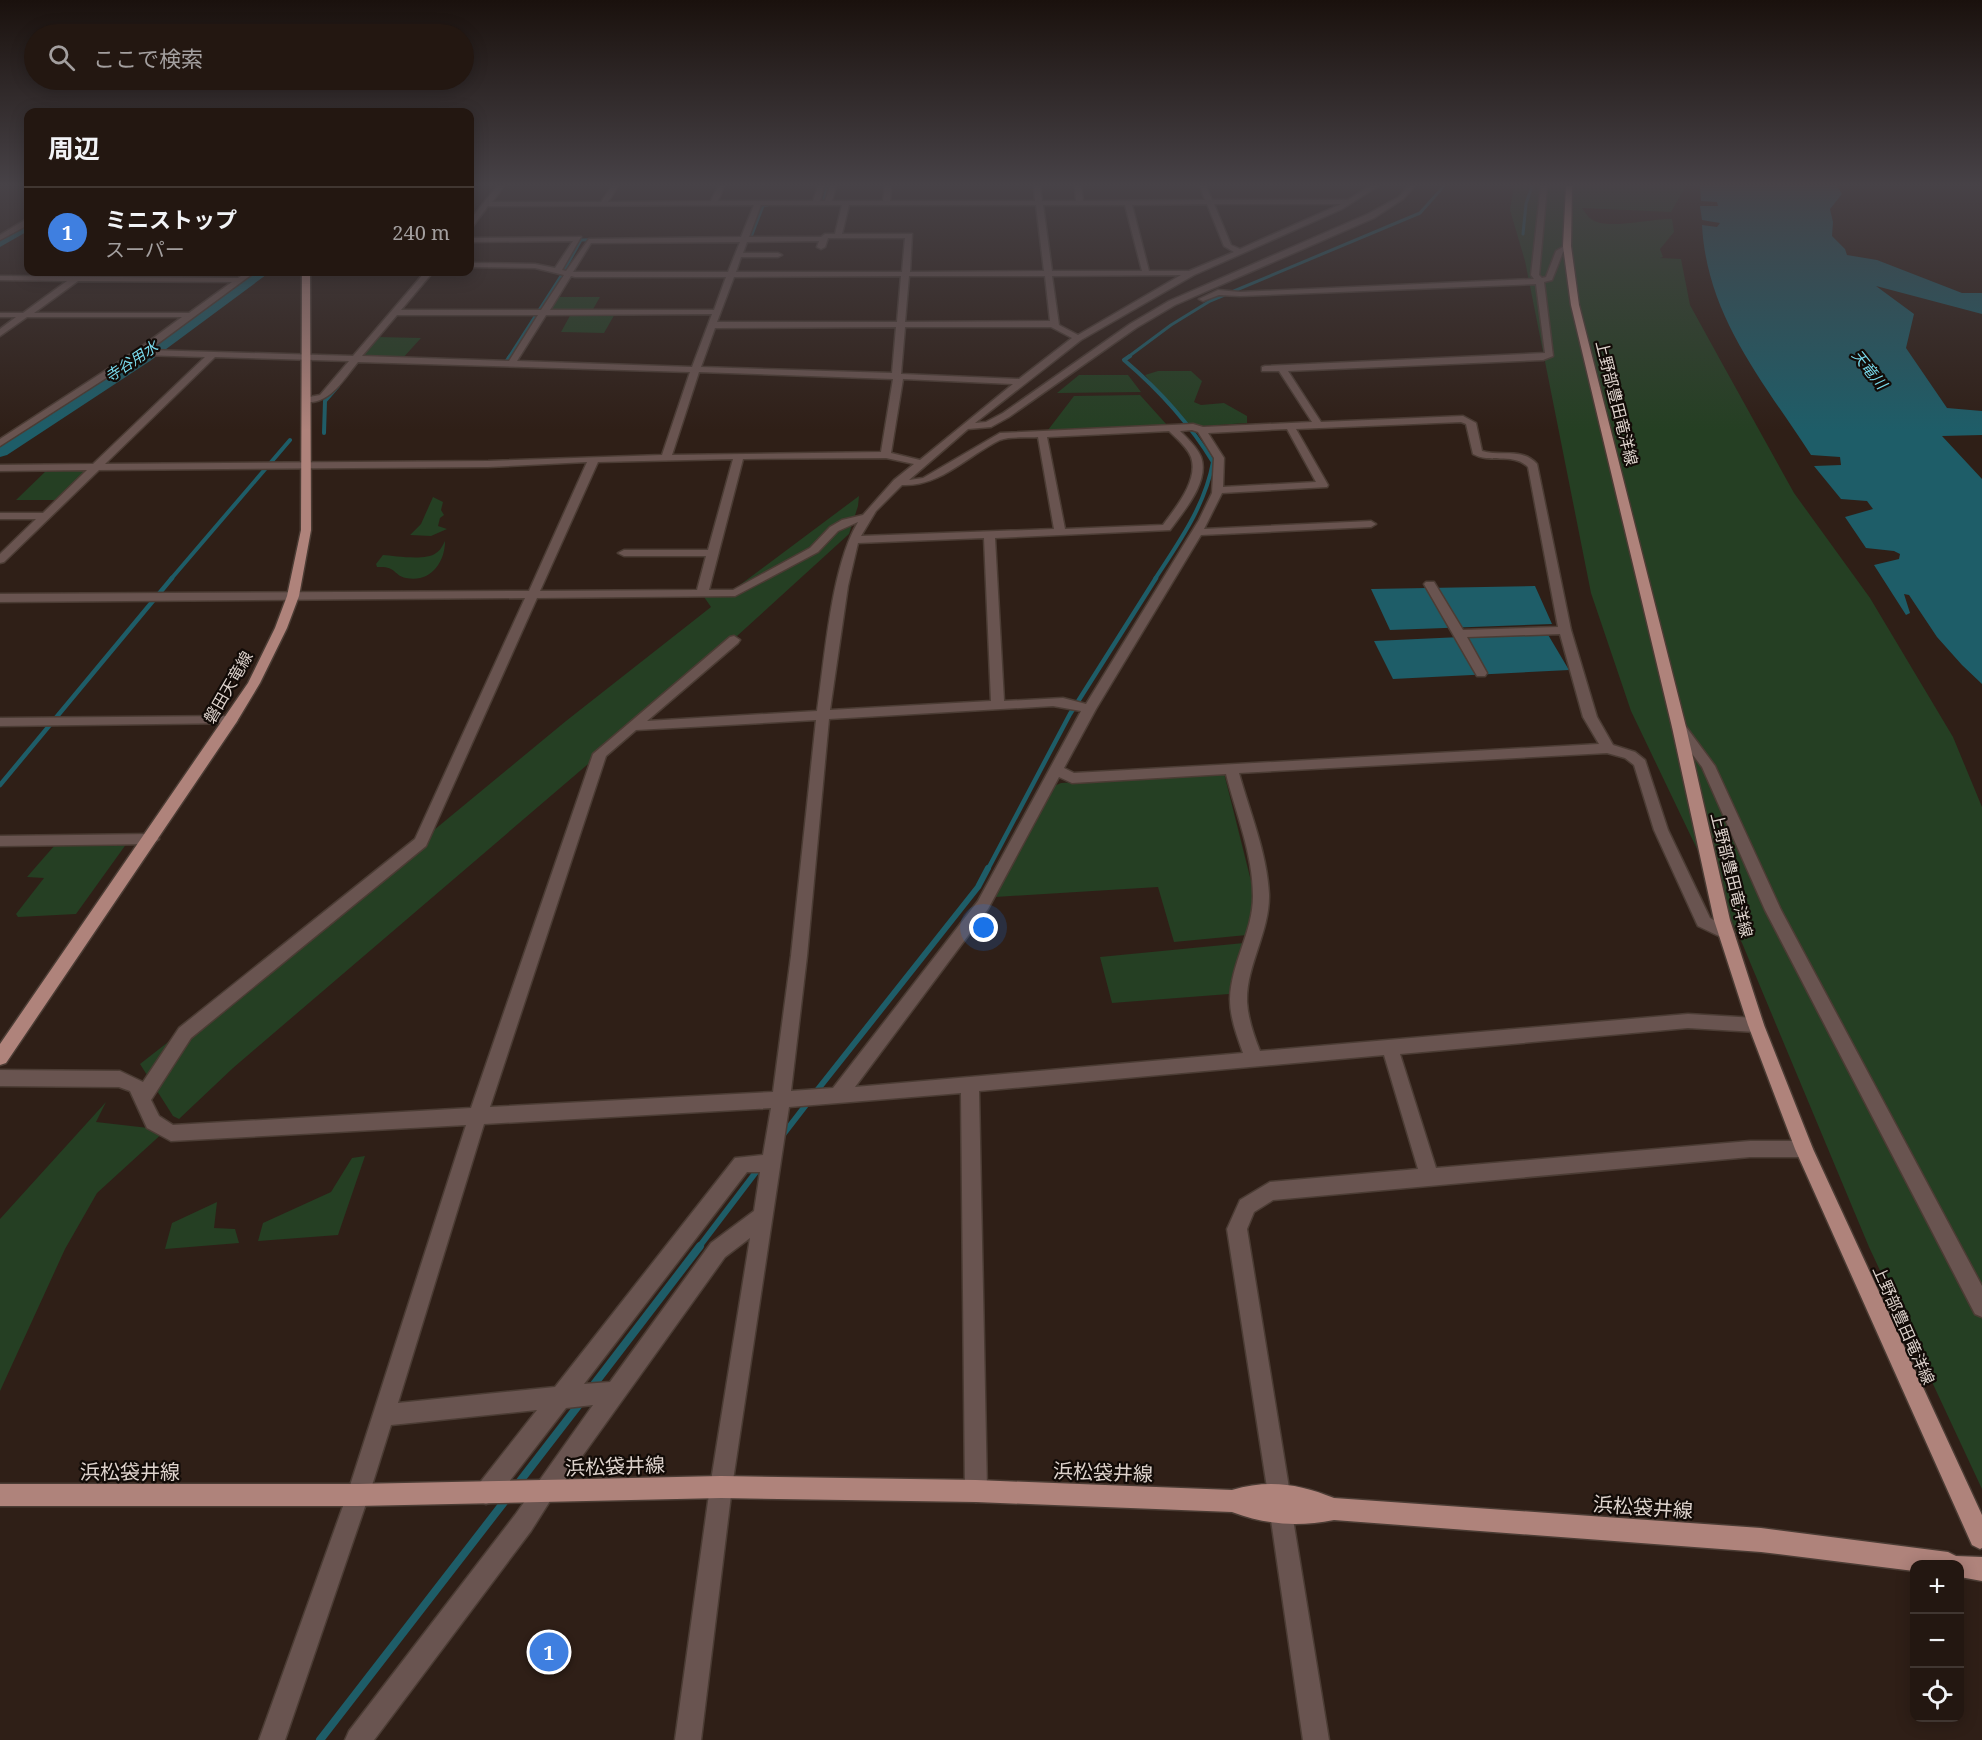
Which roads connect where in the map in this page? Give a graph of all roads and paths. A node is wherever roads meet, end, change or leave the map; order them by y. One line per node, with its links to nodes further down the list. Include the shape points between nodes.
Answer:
1 (540, 267): 13 (street)
2 (560, 267): 13 (street)
3 (572, 267): 17 (street)
4 (735, 267): 19 (street)
5 (906, 267): 18 (street)
6 (1046, 267): 14 (street)
7 (1145, 267): 15 (street)
8 (1203, 267): 16 (street)
9 (1253, 267): 34 (street)
10 (1536, 267): 27 (street, via 1535,275)
11 (1553, 267): 27 (street, via 1549,278)
12 (1569, 267): 94 (main road, 上野部豊田竜洋線, via 1575,305)
13 (557, 271): 17 (street)
14 (1047, 273): 15 (street); 18 (street); 36 (street)
15 (1146, 273): 16 (street)
16 (1191, 273): 39 (street)
17 (568, 274): 19 (street); 28 (street)
18 (905, 274): 19 (street); 35 (street)
19 (732, 275): 29 (street)
20 (79, 276): 25 (street)
21 (246, 276): 26 (street)
22 (306, 276): 42 (main road, 磐田天竜線)
23 (426, 276): 30 (street)
24 (0, 278): 25 (street)
25 (76, 278): 26 (street); 32 (street)
26 (240, 280): 33 (street)
27 (1540, 281): 34 (street, via 1218,292); 46 (street, via 1550,354 1543,357)
28 (544, 312): 29 (street); 30 (street); 44 (street)
29 (718, 312): 37 (street)
30 (394, 313): 43 (street)
31 (0, 315): 32 (street)
32 (26, 315): 33 (street); 38 (street)
33 (192, 315): 40 (street)
34 (1149, 317): 52 (street, via 1006,415 988,425)
35 (901, 324): 36 (street); 37 (street); 48 (street)
36 (1055, 324): 39 (street)
37 (712, 326): 47 (street)
38 (0, 333)
39 (1078, 338): 49 (street)
40 (140, 352): 41 (street); 57 (street)
41 (214, 353): 42 (street); 65 (street)
42 (306, 357): 43 (street); 50 (main road, 磐田天竜線)
43 (355, 359): 44 (street); 50 (street, via 323,397)
44 (512, 363): 47 (street)
45 (1265, 369): 46 (street)
46 (1282, 369): 51 (street)
47 (695, 370): 48 (street); 60 (street)
48 (897, 376): 49 (street); 58 (street)
49 (1021, 382): 52 (street)
50 (307, 399): 63 (main road, 磐田天竜線)
51 (1318, 425): 53 (street); 84 (street, via 1463,419 1471,423 1477,452 1530,460)
52 (965, 426): 62 (street)
53 (1290, 426): 55 (street); 67 (street, via 1323,486)
54 (1172, 428): 55 (street); 56 (street); 73 (street, via 1196,457 1197,469 1188,498 1166,528)
55 (1202, 430): 67 (street, via 1219,458)
56 (1042, 434): 66 (street, via 1000,436 927,480); 73 (street)
57 (0, 443)
58 (886, 455): 59 (street); 62 (street)
59 (739, 456): 60 (street); 77 (street)
60 (666, 457): 61 (street)
61 (594, 459): 63 (street); 80 (street)
62 (921, 463): 66 (street)
63 (308, 465): 65 (street); 82 (main road, 磐田天竜線, via 306,530)
64 (0, 468): 65 (street)
65 (97, 468): 69 (street)
66 (898, 483): 70 (street)
67 (1217, 490): 72 (street)
68 (0, 516): 69 (street)
69 (46, 516): 78 (street)
70 (867, 517): 75 (street); 81 (street, via 846,522 814,550 735,593)
71 (1371, 524): 72 (street)
72 (1198, 531): 89 (street)
73 (1060, 532): 74 (street)
74 (989, 535): 75 (street); 88 (street)
75 (853, 540): 90 (street, via 843,582)
76 (624, 553): 77 (street)
77 (713, 554): 81 (street)
78 (0, 560)
79 (1430, 584): 85 (street)
80 (533, 594): 81 (street); 82 (street); 109 (street, via 421,842 185,1033)
81 (702, 594)
82 (292, 596): 83 (street); 91 (main road, 磐田天竜線, via 278,635)
83 (0, 598)
84 (1565, 630): 85 (street); 95 (street, via 1590,717)
85 (1458, 634): 87 (street)
86 (734, 640): 93 (street)
87 (1480, 673)
88 (998, 704): 89 (street, via 1063,702); 90 (street)
89 (1089, 709): 97 (street)
90 (824, 716): 93 (street); 108 (street)
91 (231, 720): 92 (street); 98 (main road, 磐田天竜線)
92 (0, 722)
93 (634, 726): 110 (street, via 600,754)
94 (1679, 727): 100 (main road, 上野部豊田竜洋線); 115 (street, via 1708,766 1773,910)
95 (1608, 748): 96 (street); 100 (street, via 1640,763 1661,830 1704,922)
96 (1231, 768): 97 (street, via 1072,778); 104 (street, via 1261,895 1258,923 1239,993 1239,1011)
97 (1056, 770): 107 (street, via 983,904)
98 (152, 839): 99 (street); 103 (main road, 磐田天竜線)
99 (0, 841)
100 (1727, 934): 101 (main road, 上野部豊田竜洋線)
101 (1756, 1025): 102 (street, via 1688,1021); 111 (main road, 上野部豊田竜洋線)
102 (1390, 1048): 104 (street); 113 (street)
103 (0, 1058)
104 (1254, 1060): 106 (street)
105 (0, 1078): 109 (street, via 120,1079 136,1086)
106 (970, 1084): 107 (street); 120 (street)
107 (838, 1096): 108 (street)
108 (781, 1098): 110 (street); 112 (street)
109 (142, 1099): 110 (street, via 153,1122 171,1133)
110 (478, 1115): 118 (street)
111 (1804, 1149): 113 (street, via 1750,1149); 126 (main road, 上野部豊田竜洋線)
112 (771, 1163): 114 (street); 117 (street, via 742,1164)
113 (1430, 1176): 125 (street, via 1270,1191 1247,1206 1237,1229)
114 (763, 1216): 116 (street, via 718,1250); 119 (street)
115 (1982, 1307)
116 (615, 1392): 117 (street); 122 (street)
117 (561, 1398): 118 (street); 121 (street)
118 (383, 1415): 124 (street)
119 (721, 1487): 120 (main road, 浜松袋井線); 122 (main road, 浜松袋井線); 132 (street)
120 (976, 1491): 125 (main road, 浜松袋井線, via 1232,1501 1260,1511)
121 (490, 1493): 122 (main road, 浜松袋井線); 124 (main road, 浜松袋井線)
122 (539, 1493): 131 (street, via 523,1523)
123 (0, 1495): 124 (main road, 浜松袋井線)
124 (358, 1495): 130 (street)
125 (1280, 1503): 127 (main road, 浜松袋井線, via 1306,1515 1334,1509 1761,1540); 133 (street)
126 (1980, 1537)
127 (1917, 1560)
128 (1964, 1567): 129 (main road)
129 (1982, 1569)
130 (272, 1740)
131 (358, 1740)
132 (688, 1740)
133 (1316, 1740)

